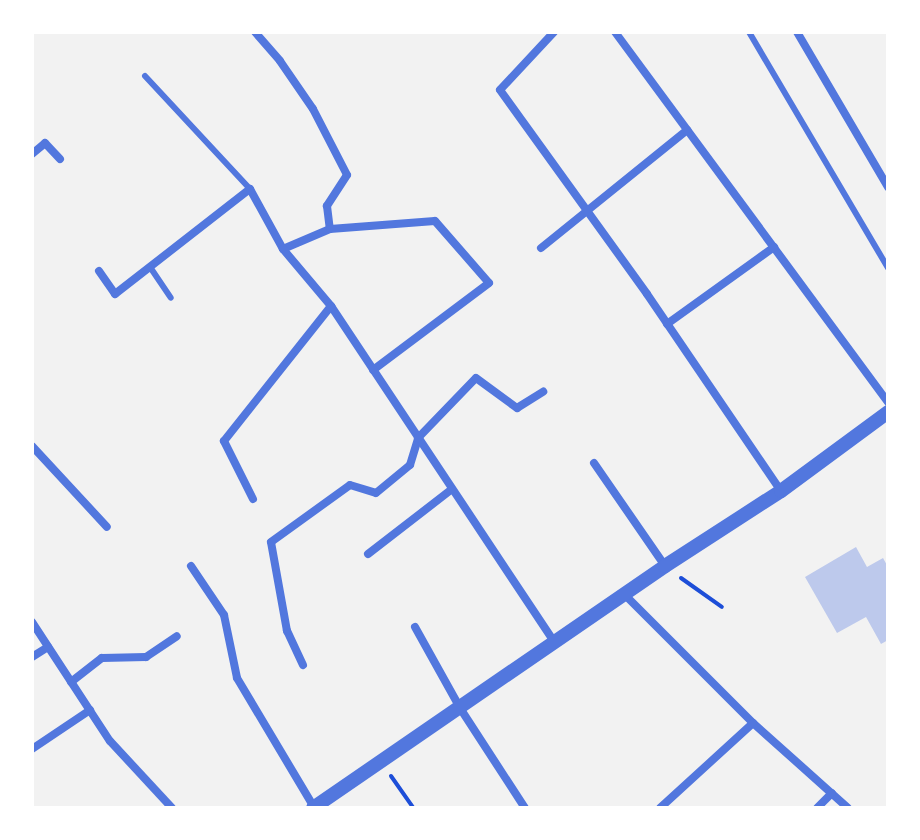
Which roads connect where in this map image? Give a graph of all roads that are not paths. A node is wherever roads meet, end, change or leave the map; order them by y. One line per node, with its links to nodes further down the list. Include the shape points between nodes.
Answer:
1 (255, 32): 13 (street, via 313,109 347,175 327,206)
2 (554, 32): 12 (street, via 500,90)
3 (615, 32): 7 (street)
4 (749, 32): 18 (lane)
5 (797, 32): 10 (street)
6 (145, 76): 11 (lane)
7 (687, 130): 12 (street); 14 (street)
8 (32, 154): 9 (street, via 45,143)
9 (60, 159)
10 (888, 187)
11 (250, 189): 16 (street); 17 (street)
12 (585, 209): 15 (street); 22 (street)
13 (330, 229): 16 (street); 23 (street, via 435,221 489,283)
14 (774, 247): 22 (street); 25 (street)
15 (541, 248)
16 (283, 249): 21 (street)
17 (150, 267): 19 (street, via 115,294); 20 (lane)
18 (888, 268)
19 (99, 271)
20 (171, 298)
21 (331, 306): 23 (street); 32 (street, via 224,441)
22 (667, 324): 31 (street)
23 (373, 370): 27 (street)
24 (543, 392): 27 (street, via 517,408 476,378)
25 (888, 402)
26 (888, 412): 31 (street)
27 (418, 438): 30 (street); 44 (street, via 410,465 376,493 350,485 271,542 287,631)
28 (32, 446): 33 (street)
29 (594, 463): 36 (street)
30 (452, 489): 34 (street); 41 (street)
31 (781, 491): 36 (street)
32 (253, 499)
33 (107, 527)
34 (368, 554)
35 (191, 566): 52 (street, via 224,615 237,678)
36 (665, 566): 37 (street)
37 (625, 595): 41 (street); 48 (street)
38 (32, 622): 42 (street)
39 (415, 627): 46 (street)
40 (177, 636): 45 (street, via 146,657 102,658)
41 (556, 643): 46 (street)
42 (48, 647): 43 (street); 45 (street)
43 (32, 657)
44 (303, 665)
45 (71, 682): 47 (street)
46 (460, 708): 52 (street); 53 (street)
47 (90, 710): 49 (street); 51 (street, via 110,741)
48 (753, 723): 50 (street); 54 (street)
49 (32, 749)
50 (832, 793): 55 (street); 56 (street)
51 (172, 808)
52 (313, 808)
53 (525, 808)
54 (660, 808)
55 (817, 808)
56 (848, 808)

